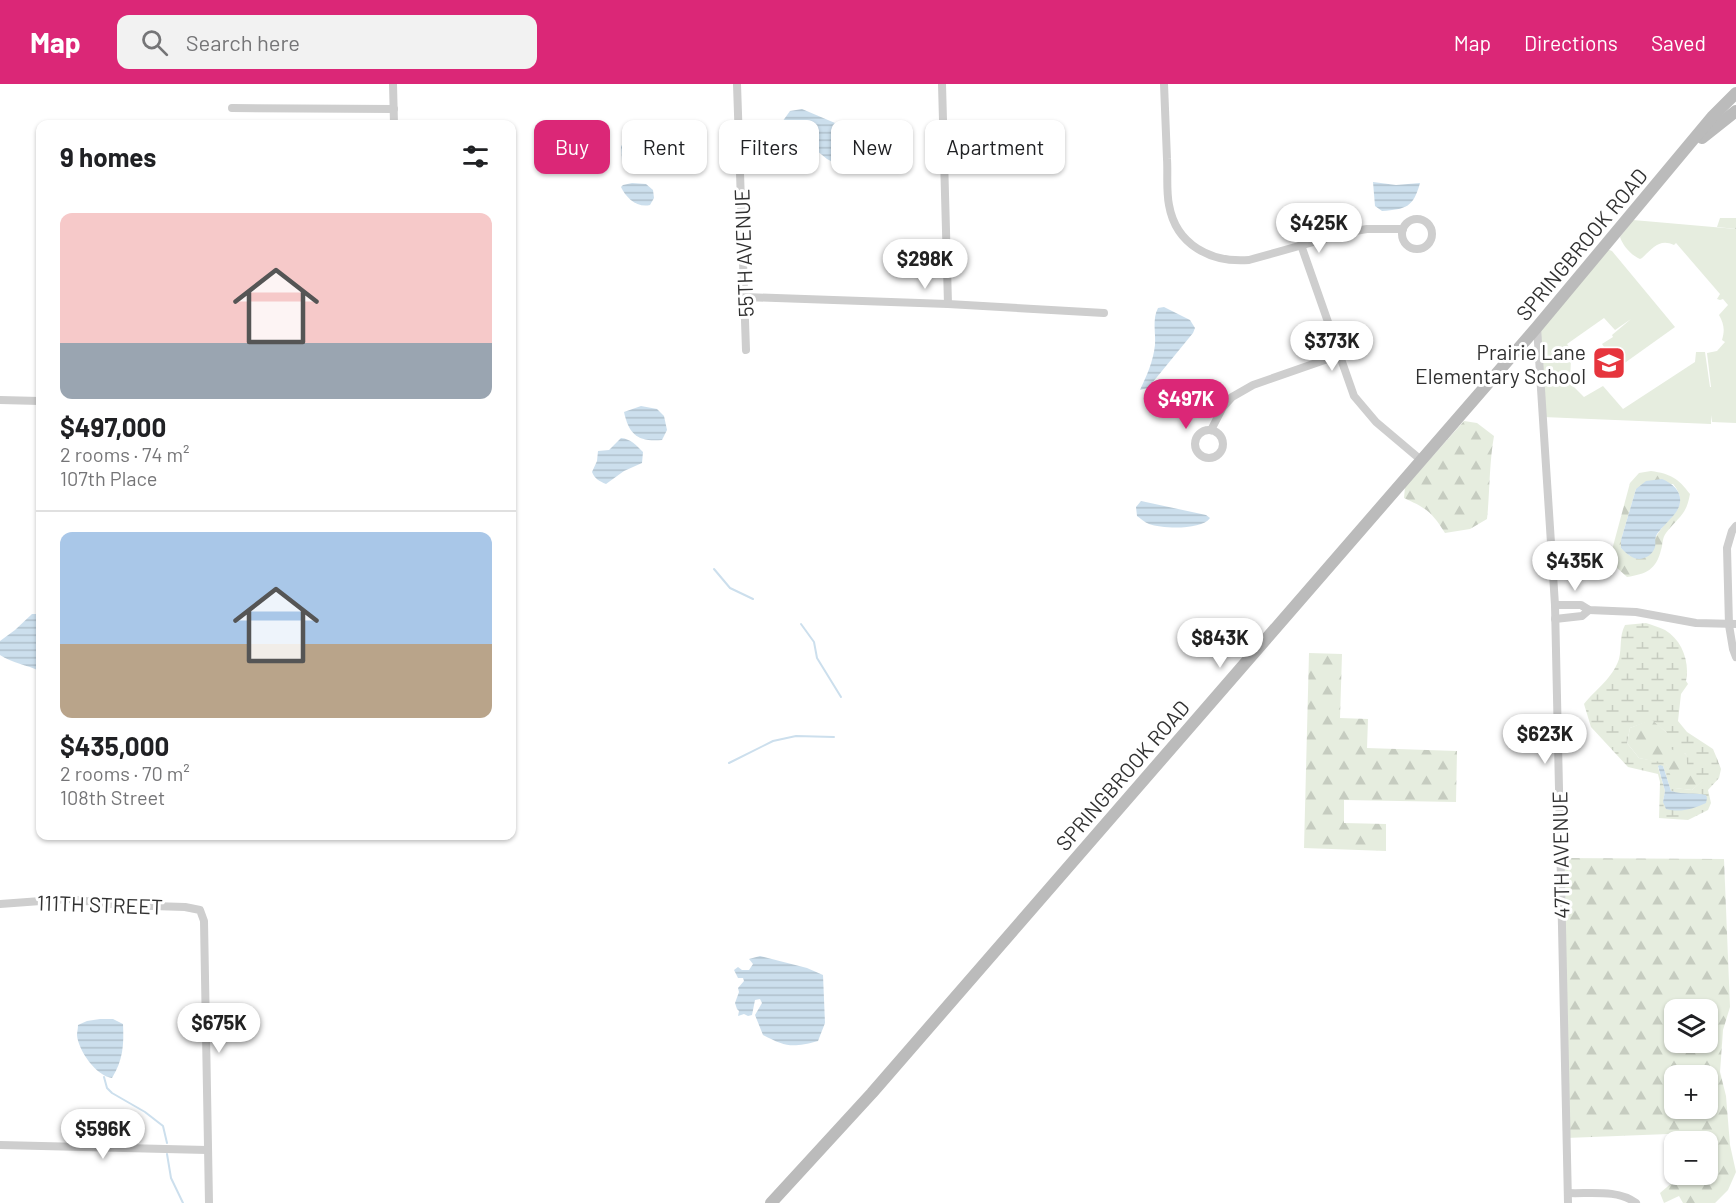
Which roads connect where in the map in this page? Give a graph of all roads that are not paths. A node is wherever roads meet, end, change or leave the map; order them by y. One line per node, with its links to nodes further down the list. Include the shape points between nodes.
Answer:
1 (393, 84): 7 (street)
2 (737, 84): 13 (street, 55TH AVENUE)
3 (942, 84): 14 (street)
4 (1164, 84): 12 (street, via 1169,203 1181,233 1199,251 1236,261)
5 (1736, 93): 10 (street, SPRINGBROOK ROAD)
6 (232, 108): 7 (street)
7 (394, 109): 9 (street)
8 (1736, 111): 10 (street, SPRINGBROOK ROAD)
9 (394, 120)
10 (1687, 150): 16 (street, SPRINGBROOK ROAD)
11 (1403, 229): 12 (street, via 1368,228)
12 (1301, 245): 18 (street)
13 (745, 297): 14 (street); 17 (street, 55TH AVENUE)
14 (948, 304): 15 (street)
15 (1104, 313)
16 (1537, 327): 22 (street, SPRINGBROOK ROAD); 24 (street, 47TH AVENUE)
17 (746, 350)
18 (1340, 355): 21 (street, via 1232,396 1222,406); 22 (street, via 1354,396 1376,422)
19 (0, 400): 20 (street)
20 (36, 401)
21 (1211, 430)
22 (1421, 460): 34 (street, SPRINGBROOK ROAD)
23 (1736, 526): 27 (street, via 1727,548)
24 (1555, 605): 25 (street, via 1581,605); 26 (street, 47TH AVENUE)
25 (1589, 610): 26 (street, via 1582,616); 27 (street)
26 (1555, 620): 32 (street, 47TH AVENUE)
27 (1733, 624): 28 (street)
28 (1736, 657)
29 (0, 904): 31 (street, 111TH STREET, via 68,899 200,910 204,921)
30 (0, 1144): 31 (street)
31 (207, 1150): 33 (street)
32 (1568, 1198): 35 (street, via 1622,1195)
33 (209, 1203)
34 (771, 1203)
35 (1636, 1203)

